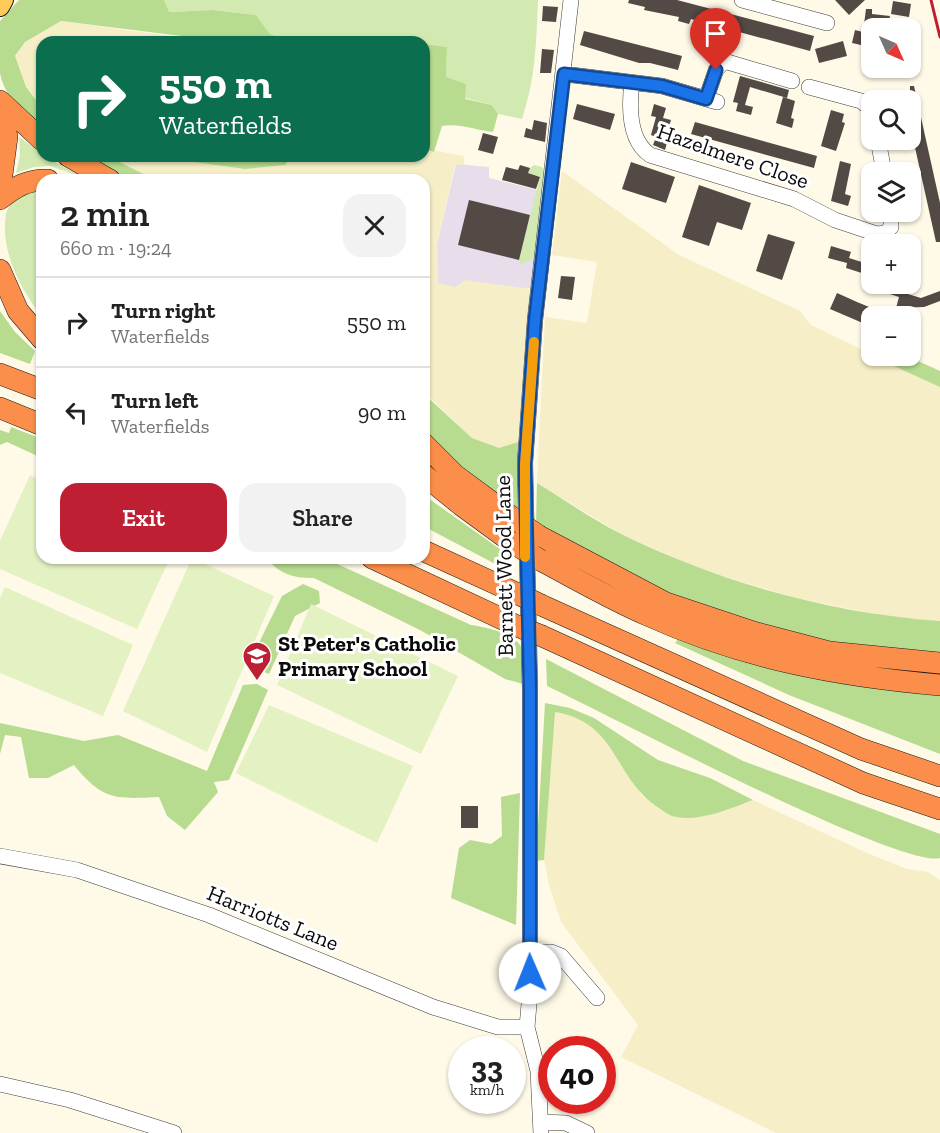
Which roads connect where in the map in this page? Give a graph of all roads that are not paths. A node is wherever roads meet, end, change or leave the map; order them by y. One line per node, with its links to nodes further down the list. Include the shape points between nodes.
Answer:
1 (4, 0): 4 (main road)
2 (571, 0): 6 (street, Barnett Wood Lane)
3 (742, 0): 5 (street)
4 (0, 7)
5 (827, 23)
6 (564, 74): 8 (street); 34 (street, Barnett Wood Lane, via 535,320 525,464)
7 (792, 81): 8 (street, via 724,61 716,70 712,101 662,86)
8 (632, 82): 18 (street, Hazelmere Close, via 633,133 639,146 650,155 794,199 835,220 877,234 886,233)
9 (809, 87): 10 (street)
10 (861, 101)
11 (0, 102): 12 (highway); 16 (highway, via 7,137)
12 (36, 135)
13 (78, 162): 14 (highway)
14 (100, 174)
15 (36, 180): 17 (highway, via 12,189)
16 (0, 190)
17 (0, 199)
18 (891, 222)
19 (0, 270): 20 (highway, via 18,311)
20 (36, 332)
21 (0, 374): 22 (highway)
22 (36, 388)
23 (0, 408): 24 (highway)
24 (36, 423)
25 (430, 450): 29 (highway, bridge, via 455,475 539,536 666,603 829,652)
26 (430, 480): 30 (highway, bridge, via 540,560 646,615 726,646 801,668)
27 (430, 554): 31 (highway, bridge, via 861,749)
28 (385, 564): 32 (highway, bridge, via 863,783)
29 (940, 663)
30 (940, 685)
31 (940, 776)
32 (940, 809)
33 (0, 856): 36 (street, Harriotts Lane, via 77,870 209,915 433,1007 498,1027)
34 (530, 952): 35 (street, via 561,956); 36 (street, Barnett Wood Lane)
35 (597, 998)
36 (527, 1027): 38 (street, Barnett Wood Lane, via 538,1071)
37 (0, 1084): 39 (street, via 70,1100)
38 (541, 1127): 40 (street, via 566,1123)
39 (174, 1133)
40 (587, 1133)

